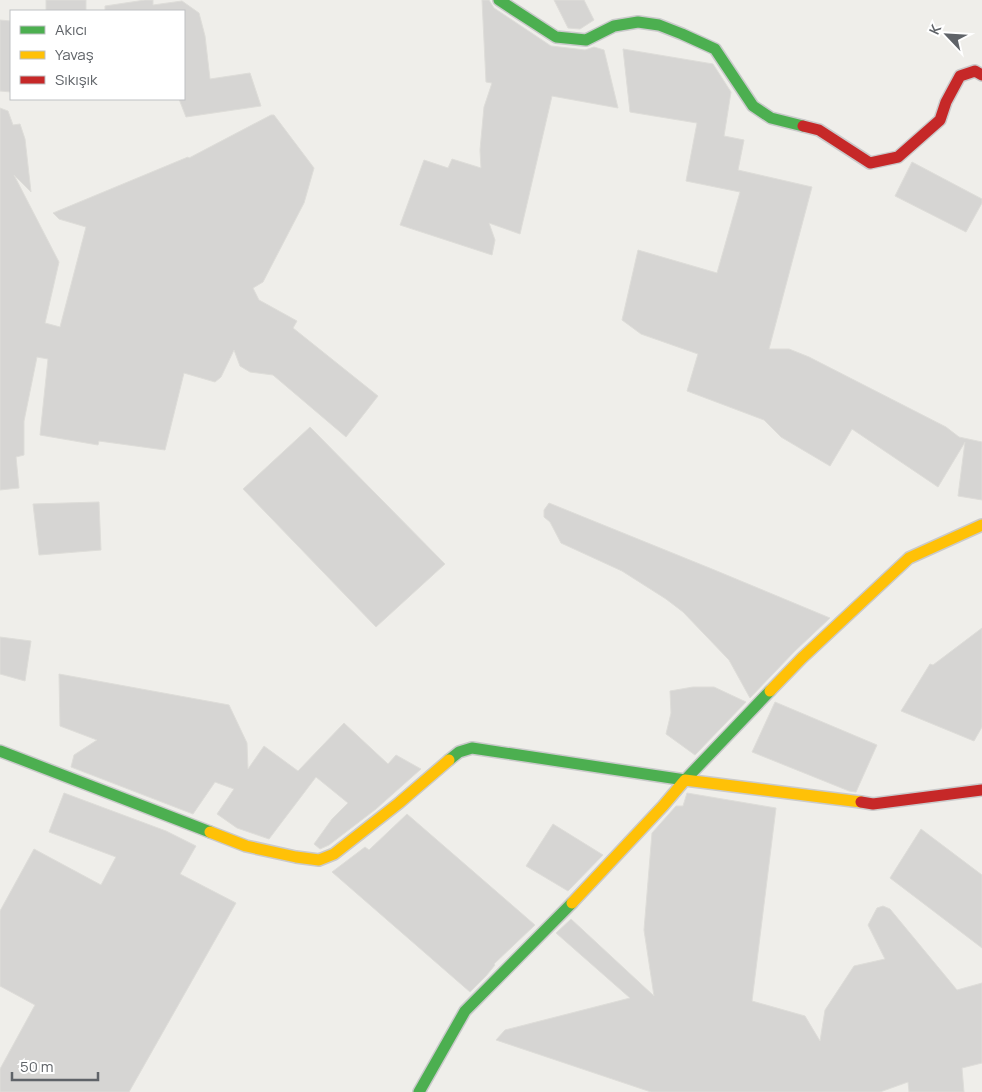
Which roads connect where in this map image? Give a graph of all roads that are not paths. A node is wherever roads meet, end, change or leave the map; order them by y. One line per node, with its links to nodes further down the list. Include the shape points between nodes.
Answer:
1 (499, 0): 2 (street, via 556,37 586,40 614,26 638,22 682,34 715,49 753,106 771,118 819,130 870,163 898,157 940,120 960,76 975,71)
2 (982, 75)
3 (982, 525): 5 (street, via 909,558 802,658)
4 (0, 751): 5 (street, via 246,846 319,860 334,854 459,752 472,748)
5 (685, 780): 6 (street, via 873,804); 7 (street, via 578,897 465,1011)
6 (982, 790)
7 (419, 1092)

